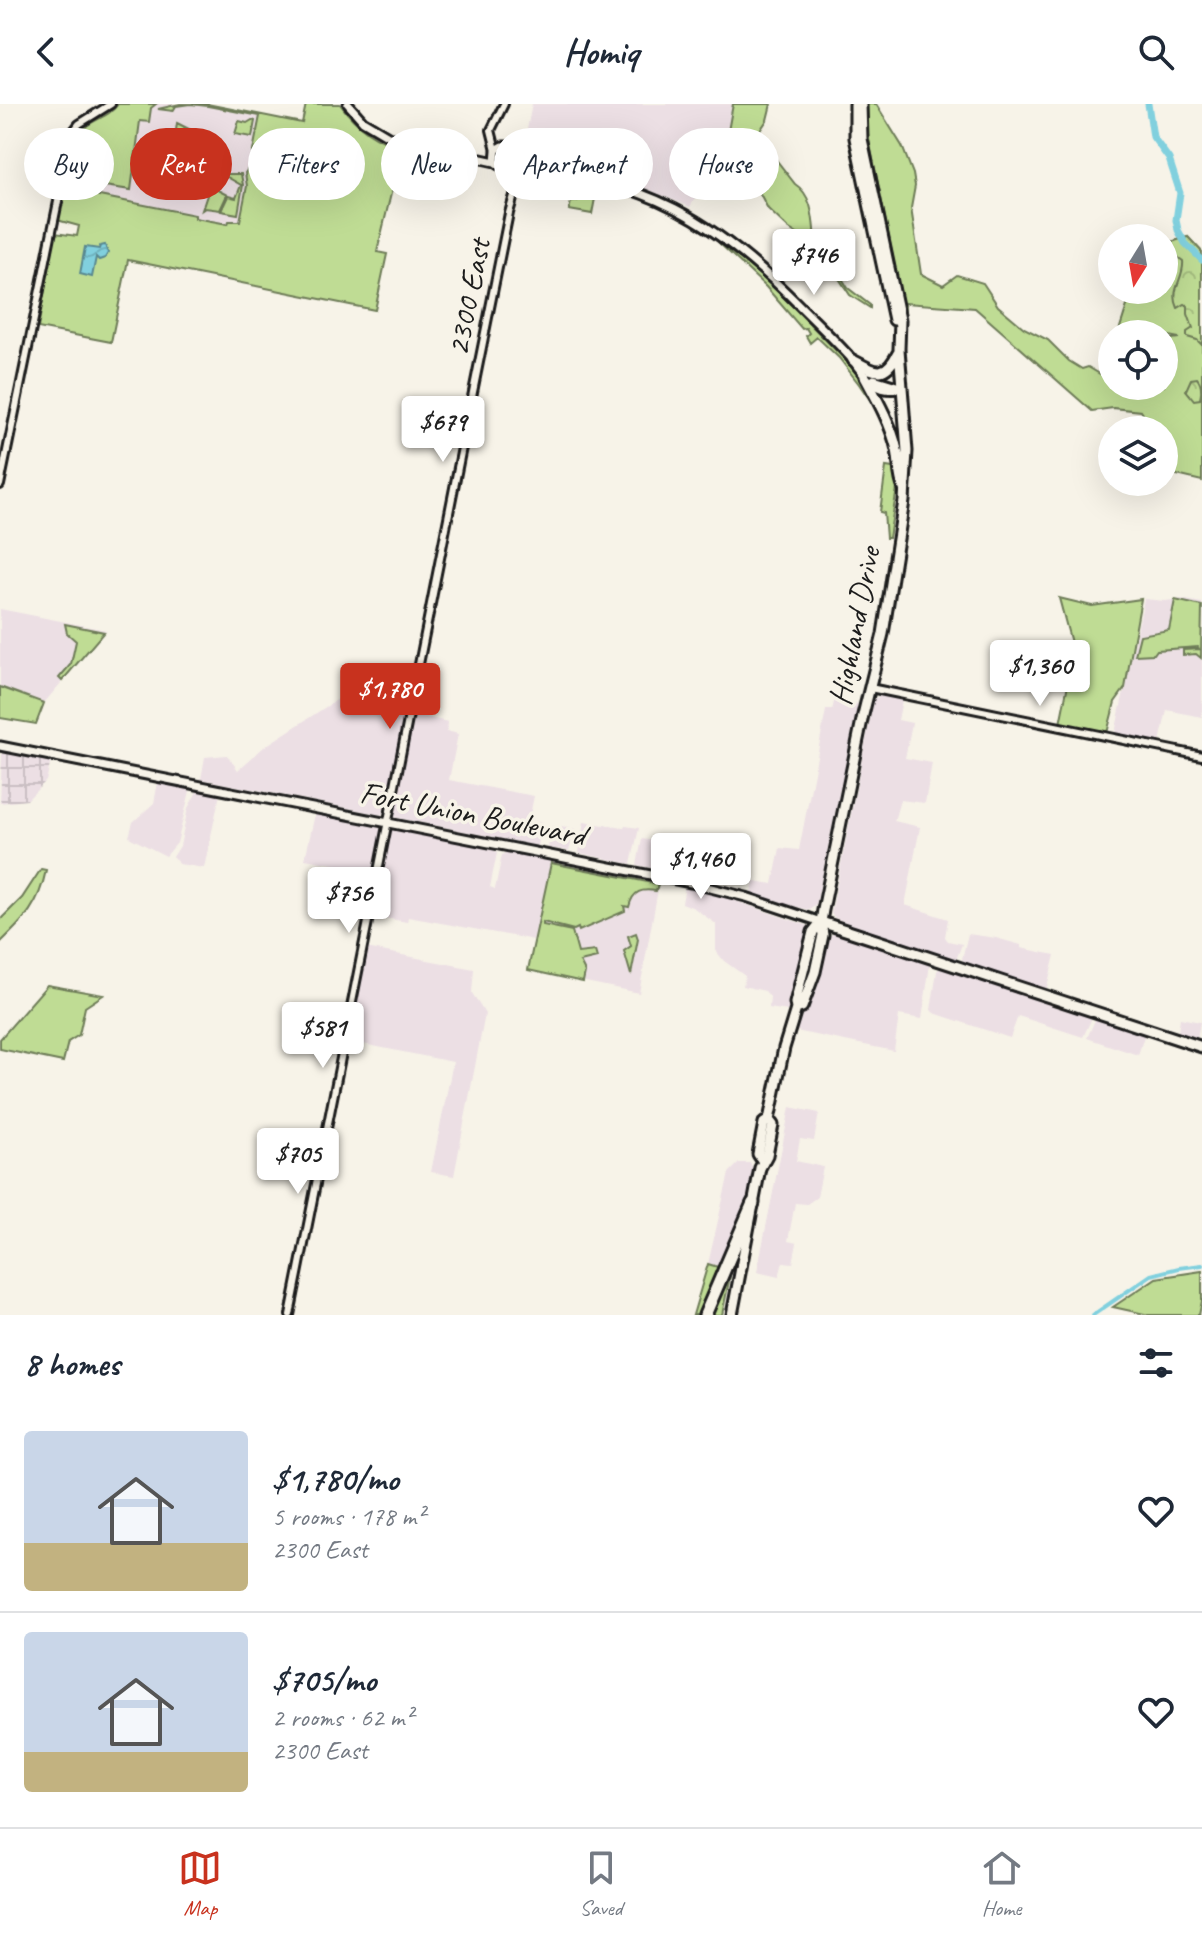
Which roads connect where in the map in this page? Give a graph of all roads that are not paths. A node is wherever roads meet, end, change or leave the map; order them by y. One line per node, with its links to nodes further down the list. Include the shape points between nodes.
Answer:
1 (111, 104): 15 (street, via 79,124 71,137)
2 (348, 104): 6 (main road)
3 (504, 104): 7 (street, via 491,130)
4 (855, 104): 10 (main road, Highland Drive, via 857,146)
5 (861, 104): 10 (main road, Highland Drive, via 862,139 898,309)
6 (381, 132)
7 (494, 142)
8 (653, 198): 12 (main road, via 709,227 754,261)
9 (513, 200): 20 (street, 2300 East)
10 (899, 336): 11 (main road, Highland Drive)
11 (899, 349): 12 (main road, via 882,372); 14 (main road, Highland Drive)
12 (853, 360): 13 (main road)
13 (865, 375): 14 (main road); 16 (main road, via 894,439)
14 (902, 388): 16 (main road, Highland Drive)
15 (0, 485)
16 (905, 492): 17 (main road, Highland Drive)
17 (870, 688): 19 (street); 21 (main road, Highland Drive)
18 (0, 746): 20 (main road, Fort Union Boulevard)
19 (1202, 756)
20 (387, 822): 21 (main road, Fort Union Boulevard, via 691,883); 24 (street, 2300 East)
21 (821, 922): 22 (main road, Fort Union Boulevard); 23 (main road, Highland Drive, via 813,932 769,1120 764,1123)
22 (1202, 1047)
23 (753, 1203): 25 (highway); 26 (main road, Highland Drive)
24 (290, 1315)
25 (705, 1315)
26 (732, 1315)

